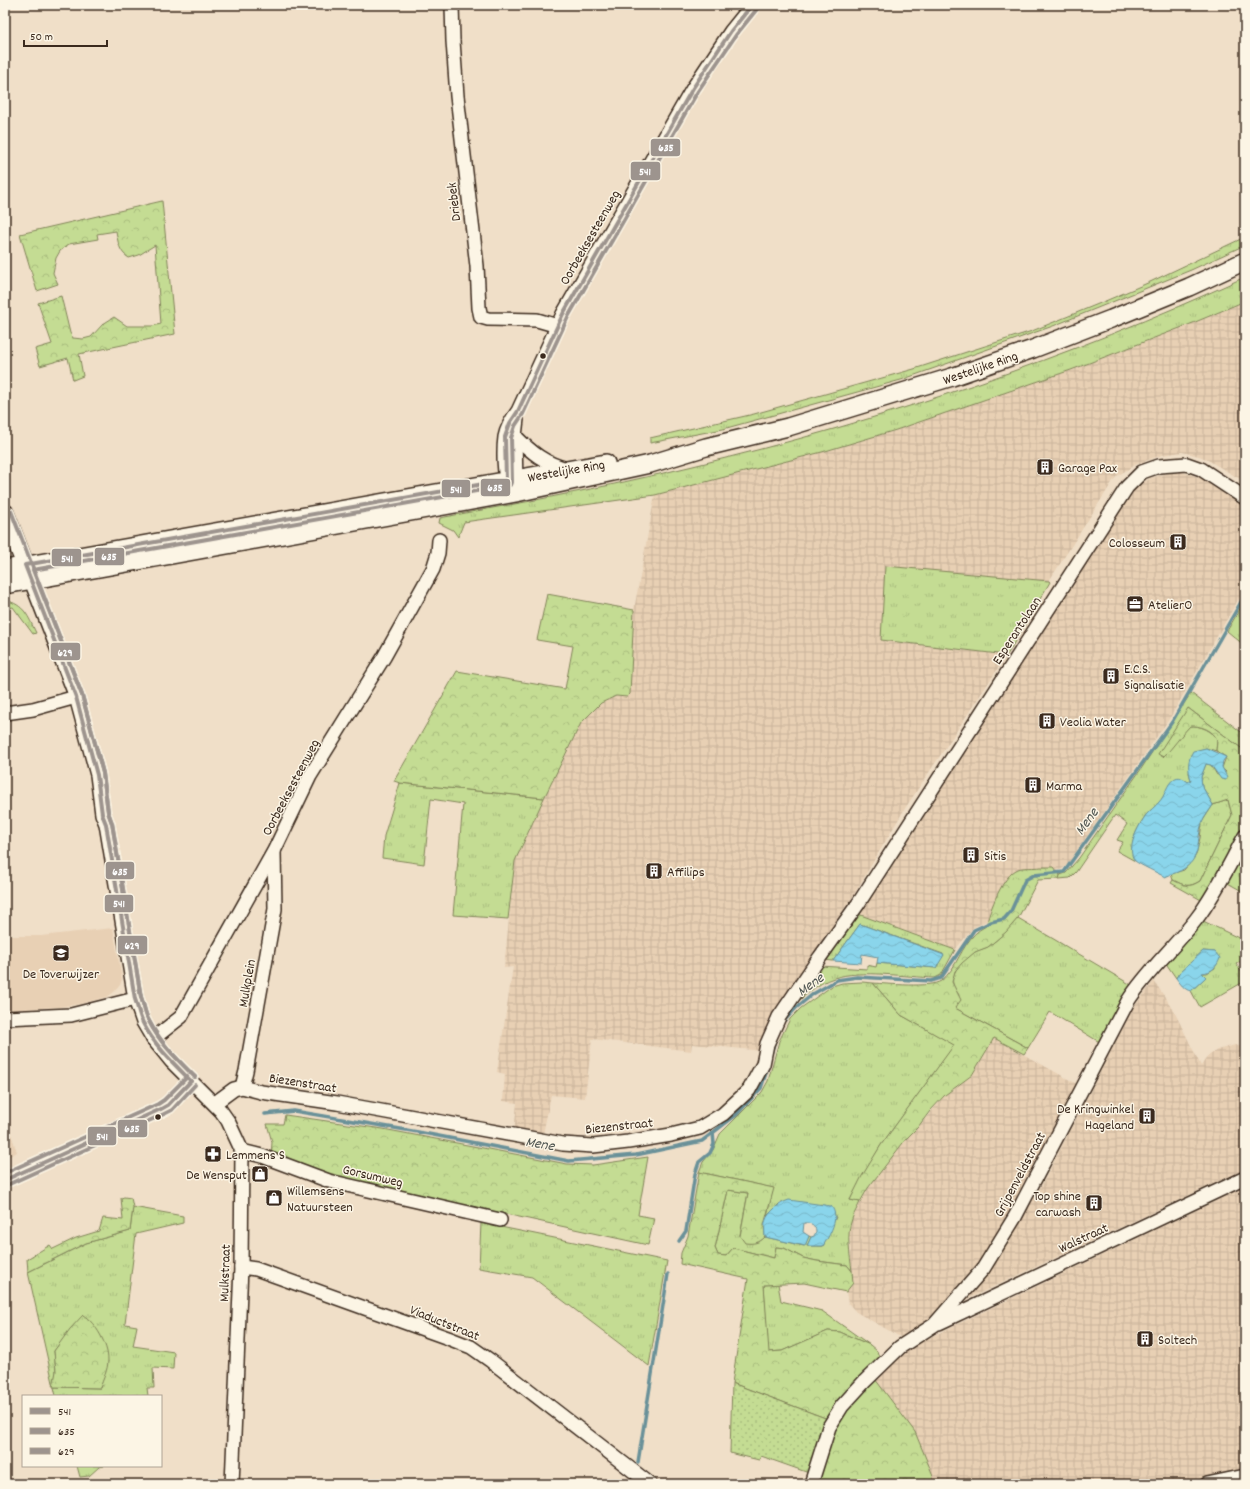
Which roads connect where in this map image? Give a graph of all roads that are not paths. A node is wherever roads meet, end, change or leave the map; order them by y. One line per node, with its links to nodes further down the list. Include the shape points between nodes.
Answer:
1 (452, 5): 4 (street, Driebek, via 457,96 481,316 488,319 537,320)
2 (752, 5): 4 (street, Oorbeeksesteenweg, via 731,31 693,88)
3 (1245, 261): 7 (main road, Westelijke Ring, via 1025,352 866,404)
4 (558, 326): 5 (street, Oorbeeksesteenweg)
5 (518, 411): 6 (street, Oorbeeksesteenweg); 9 (street, Oorbeeksesteenweg, via 505,437)
6 (515, 436): 8 (street, via 546,462); 9 (street, Oorbeeksesteenweg)
7 (706, 447): 8 (main road, Westelijke Ring); 9 (main road, Westelijke Ring, via 650,464)
8 (570, 469): 9 (main road, Westelijke Ring)
9 (512, 487): 14 (main road, Westelijke Ring)
10 (1245, 498): 20 (street, Esperantolaan, via 1201,469 1187,464 1159,466 1142,472 1127,487)
11 (5, 513): 14 (main road)
12 (439, 540): 19 (street, Oorbeeksesteenweg, via 433,569 384,657 310,776)
13 (5, 569): 14 (main road)
14 (28, 573): 15 (main road); 16 (street, Mulkstraat)
15 (5, 585)
16 (76, 697): 17 (street, via 33,709); 21 (street, Mulkstraat, via 98,775 102,814 106,824)
17 (5, 713)
18 (1245, 836): 32 (street, Grijpenveldstraat, via 1209,902 1146,975 1128,1001 1015,1217 983,1269)
19 (274, 851): 23 (street, Oorbeeksesteenweg, via 181,1017); 25 (street, Mulkplein, via 275,909)
20 (858, 904): 25 (street, Biezenstraat, via 779,1017 767,1044 763,1064 749,1090 723,1114 700,1128 628,1142 593,1146 563,1144)
21 (135, 999): 22 (street, via 71,1015); 23 (street, Mulkstraat, via 143,1022)
22 (5, 1018)
23 (153, 1039): 24 (street, Mulkstraat)
24 (191, 1081): 26 (street, Mulkstraat); 29 (street, via 161,1109)
25 (242, 1087): 26 (street, via 234,1089)
26 (215, 1103): 27 (street, Mulkstraat, via 228,1121)
27 (242, 1151): 30 (street, Gorsumweg, via 328,1181); 31 (street, Mulkstraat)
28 (1245, 1178): 32 (street, Walstraat)
29 (5, 1180)
30 (500, 1220)
31 (241, 1267): 34 (street, Mulkstraat); 35 (street, Viaductstraat, via 256,1269 471,1348)
32 (934, 1325): 36 (street, Grijpenveldstraat, via 900,1347 842,1406 829,1427)
33 (1245, 1476): 37 (street)
34 (232, 1484)
35 (650, 1484)
36 (811, 1484)
37 (1208, 1484)

